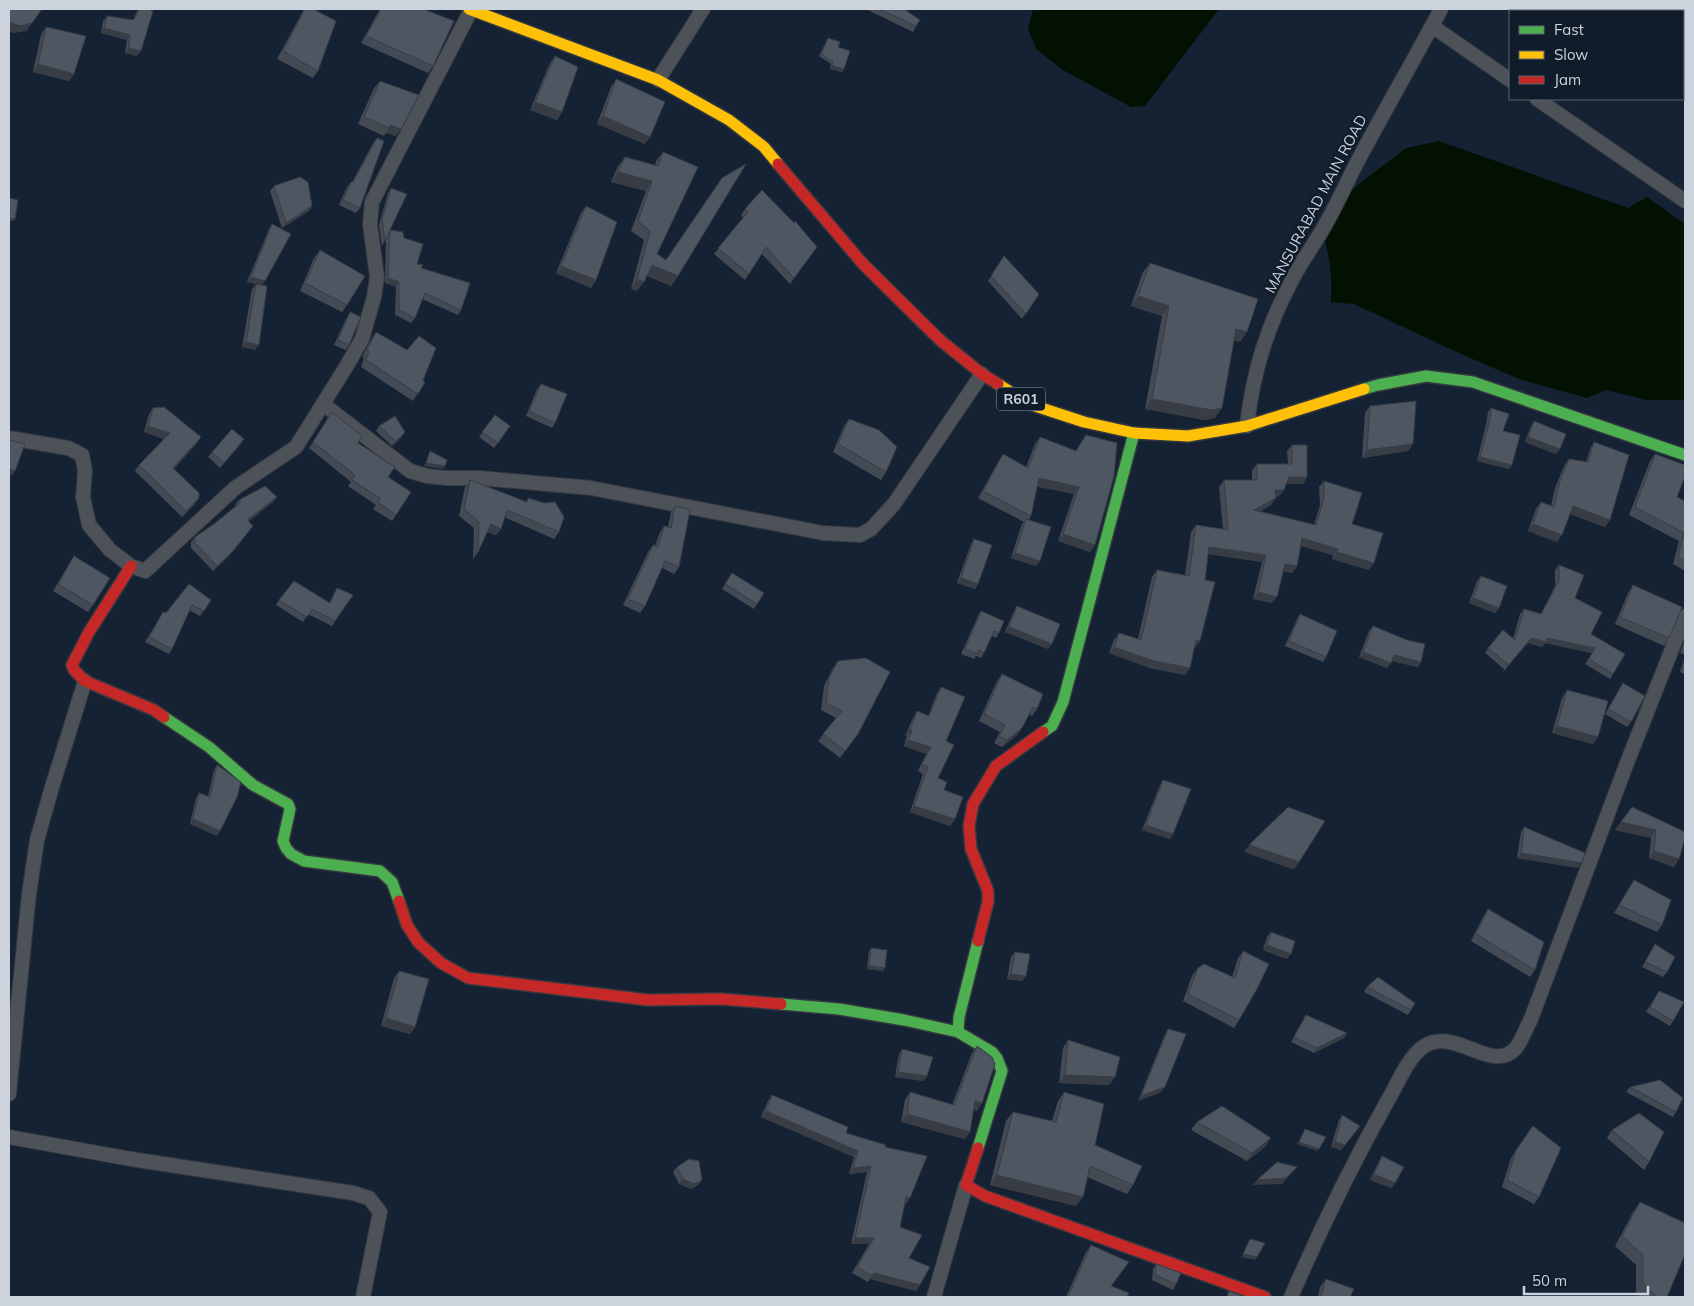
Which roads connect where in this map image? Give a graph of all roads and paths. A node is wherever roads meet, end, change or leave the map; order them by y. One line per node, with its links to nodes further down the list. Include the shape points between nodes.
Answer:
1 (470, 9): 6 (street, R601); 10 (street, via 372,202 374,297 362,338)
2 (703, 9): 6 (street)
3 (1441, 9): 4 (street, MANSURABAD MAIN ROAD)
4 (1432, 26): 5 (street); 11 (street, MANSURABAD MAIN ROAD, via 1276,314 1256,369)
5 (1509, 79)
6 (658, 80): 9 (street, R601, via 729,120 764,147 864,264 940,340)
7 (1538, 100): 8 (street)
8 (1685, 201)
9 (982, 374): 10 (street, via 894,504 871,529 860,535 823,532 591,488 427,476 410,471); 12 (street, R601, via 1029,404 1084,422)
10 (323, 404): 15 (street, via 296,447 236,488 145,571)
11 (1247, 426): 12 (street, R601, via 1188,436); 14 (street, R601, via 1378,385 1426,376 1473,382)
12 (1134, 433): 18 (street, via 1063,702 1052,726 996,766 973,804 969,826 971,849 988,891 988,902)
13 (9, 438): 15 (street, via 68,448 82,455 85,471 83,497 89,525 110,550)
14 (1685, 455)
15 (131, 566): 17 (street, via 72,664)
16 (1685, 616): 25 (street, via 1531,1019 1515,1048 1505,1056 1494,1056 1447,1040 1432,1041 1421,1048 1409,1063 1355,1158)
17 (85, 681): 18 (street, via 154,710 209,747 253,784 288,804 290,809 283,841 293,856 304,861 380,871 389,876 407,925 421,945 446,967 468,978 648,1000 721,999 839,1009); 19 (street, via 37,840 28,894)
18 (958, 1032): 21 (street, via 997,1057 1002,1071)
19 (9, 1094)
20 (9, 1137): 22 (street, via 369,1198 380,1212)
21 (966, 1185): 23 (street); 24 (street, via 1006,1204)
22 (363, 1297)
23 (934, 1297)
24 (1265, 1297)
25 (1291, 1297)

